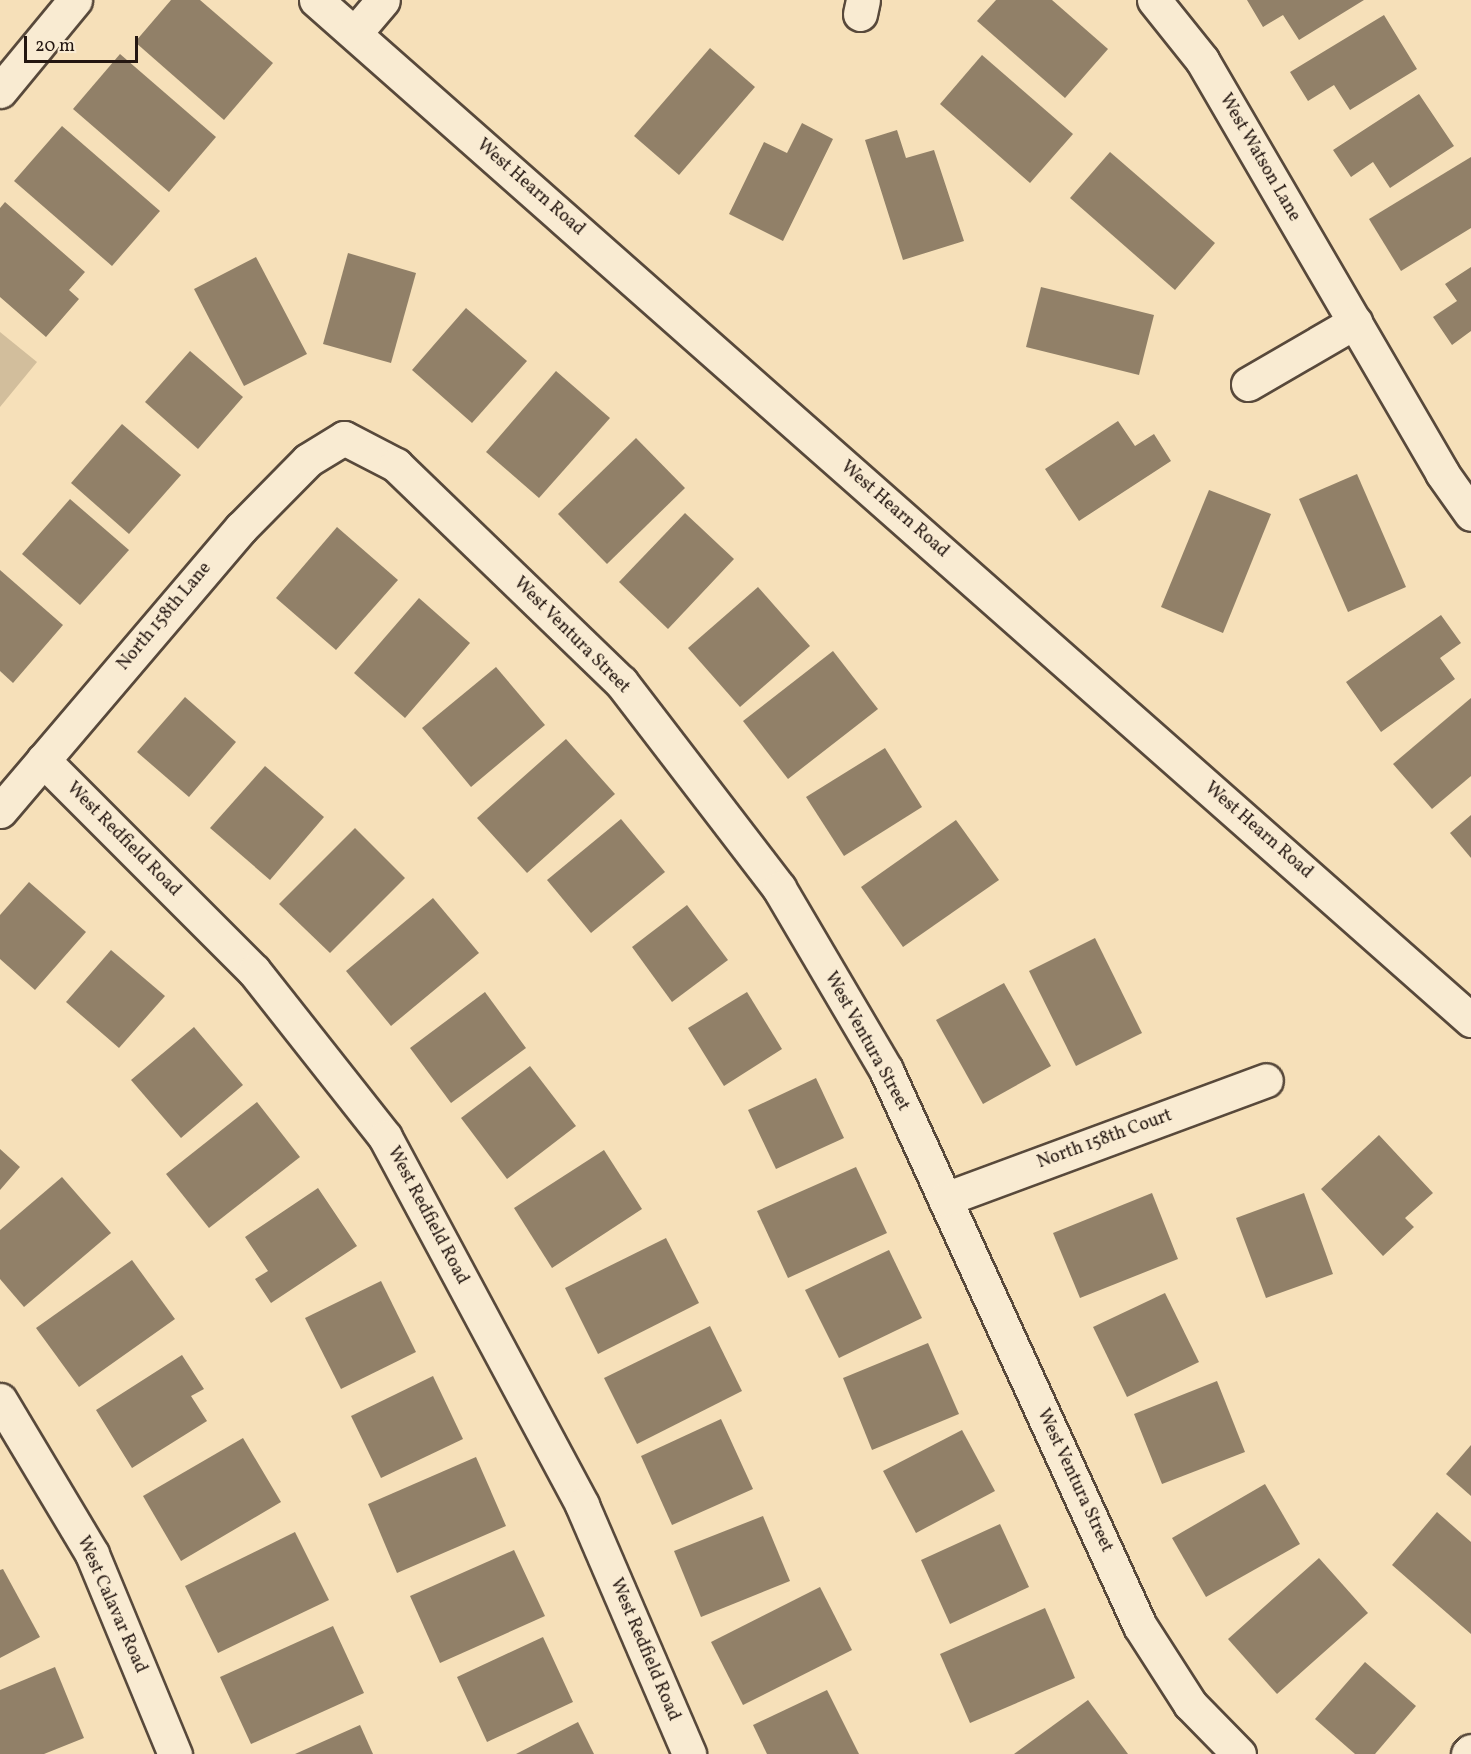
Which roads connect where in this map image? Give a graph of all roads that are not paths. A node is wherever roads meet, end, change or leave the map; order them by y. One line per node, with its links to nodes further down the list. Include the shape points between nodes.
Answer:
1 (75, 0): 6 (street)
2 (316, 0): 5 (street, West Hearn Road)
3 (383, 0): 5 (street)
4 (1154, 0): 7 (street, West Watson Lane, via 1202,60)
5 (355, 33): 13 (street, West Hearn Road)
6 (0, 91)
7 (1355, 322): 8 (street); 10 (street, West Watson Lane, via 1442,473)
8 (1248, 384)
9 (344, 438): 11 (street, North 158th Lane, via 308,460 241,528); 15 (street, West Ventura Street, via 396,465 621,682 779,888 886,1070)
10 (1471, 514)
11 (43, 760): 12 (street, North 158th Lane); 18 (street, West Redfield Road, via 254,971 385,1137 582,1505)
12 (0, 811)
13 (1471, 1020)
14 (1266, 1080): 15 (street, North 158th Court)
15 (945, 1200): 19 (street, West Ventura Street, via 1140,1626 1190,1704)
16 (0, 1400): 17 (street, West Calavar Road, via 92,1554)
17 (175, 1754)
18 (689, 1754)
19 (1239, 1754)

